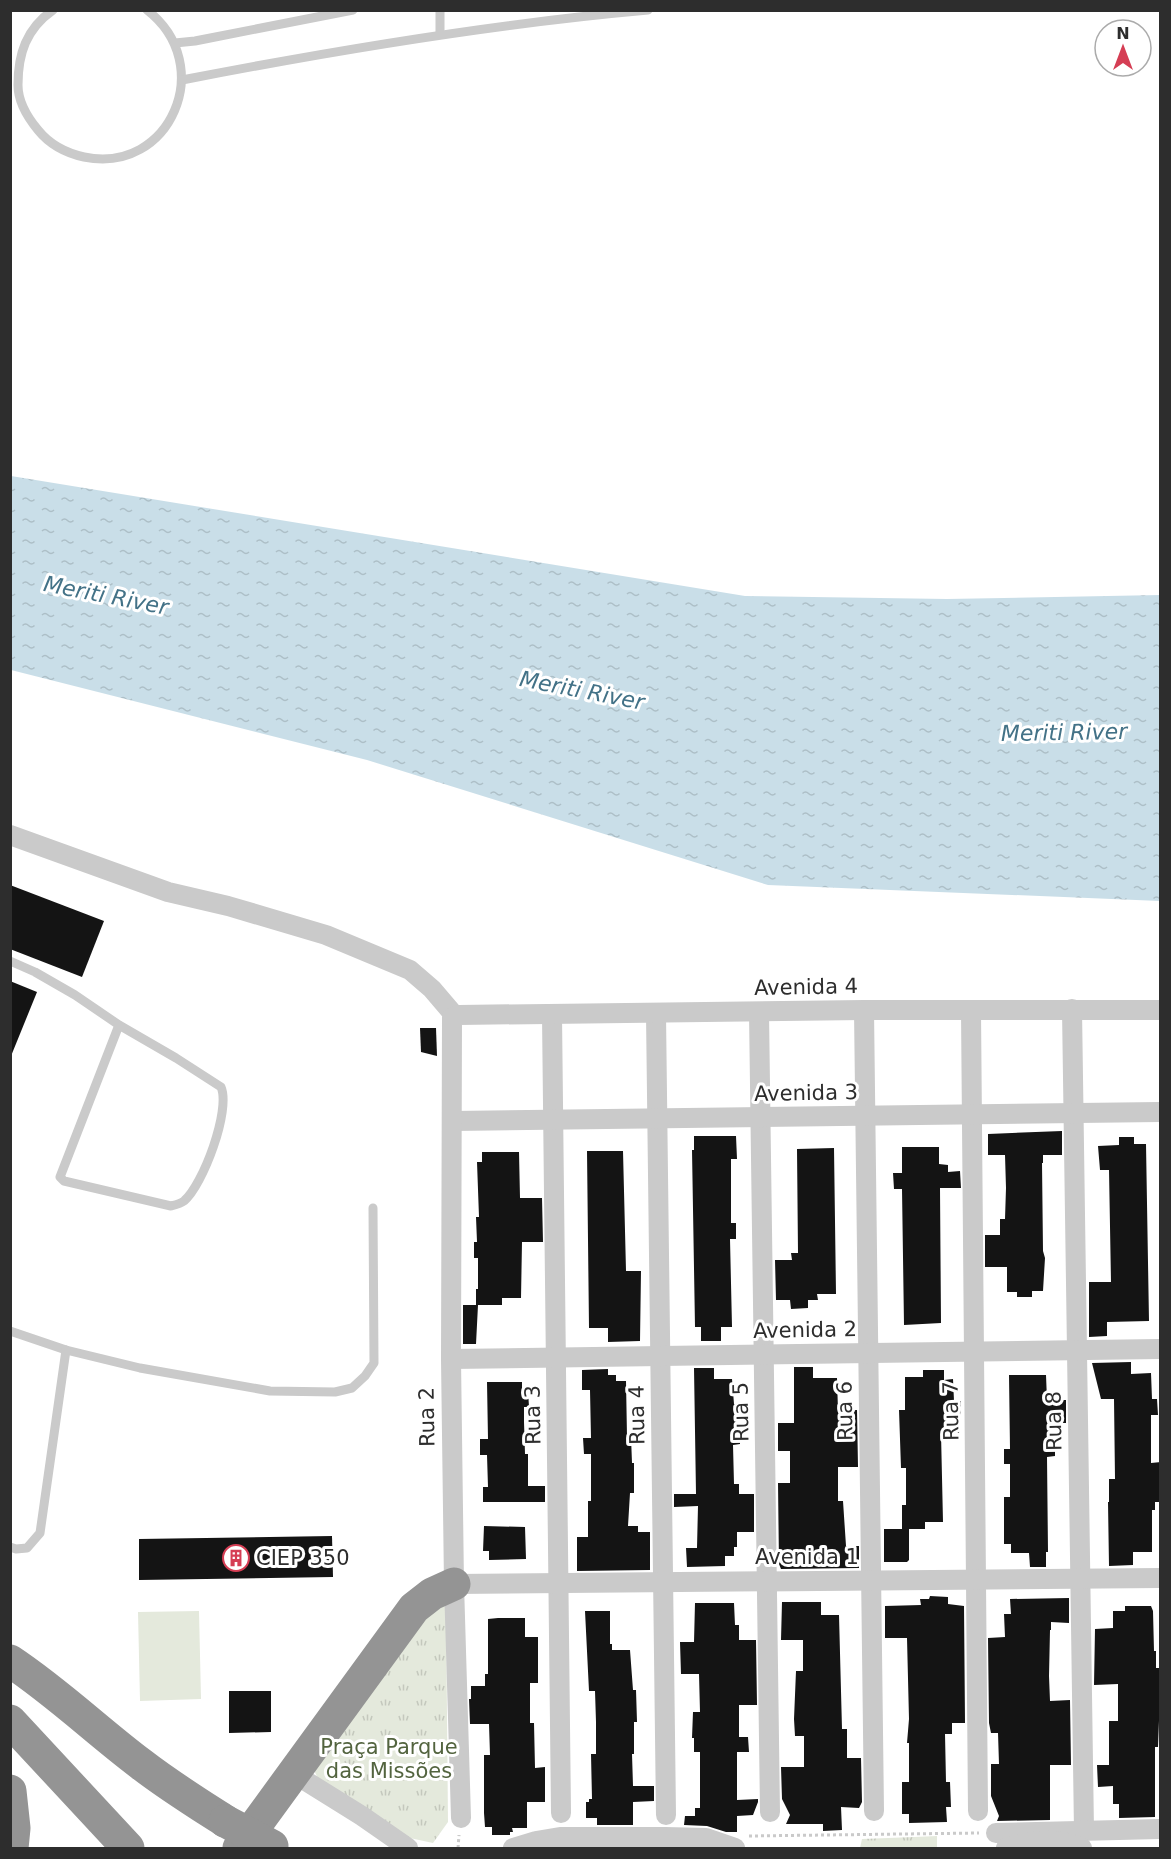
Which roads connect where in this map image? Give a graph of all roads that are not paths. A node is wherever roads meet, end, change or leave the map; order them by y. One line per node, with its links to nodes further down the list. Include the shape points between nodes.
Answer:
1 (53, 10): 8 (lane, via 27,38 18,63 18,90 27,116 45,138 69,153 97,159 125,156 150,143 169,122)
2 (147, 10): 7 (lane, via 161,21)
3 (353, 10): 7 (lane)
4 (440, 10): 6 (lane)
5 (648, 10): 6 (lane)
6 (440, 34): 8 (lane)
7 (175, 43): 8 (lane)
8 (182, 80)
9 (10, 835): 18 (street, via 168,892 326,935 410,970)
10 (10, 961): 19 (lane, via 75,995)
11 (1072, 1009): 13 (street, Avenida 4); 14 (street, Avenida 4); 21 (street, Rua 8)
12 (864, 1010): 14 (street, Avenida 4); 15 (street, Avenida 4); 23 (street, Rua 6)
13 (1161, 1010)
14 (971, 1011): 22 (street, Rua 7)
15 (759, 1012): 16 (street, Avenida 4); 24 (street, Rua 5)
16 (656, 1014): 17 (street, Avenida 4); 25 (street, Rua 4)
17 (552, 1015): 18 (street, Avenida 4); 26 (street, Rua 3)
18 (454, 1016): 27 (street, Rua 2)
19 (119, 1025): 19 (lane, via 60,1177 171,1206 178,1204 204,1172 214,1146 223,1092 216,1082)
20 (1161, 1112): 21 (street, Avenida 3)
21 (1074, 1113): 22 (street, Avenida 3); 32 (street, Rua 8)
22 (972, 1115): 23 (street, Avenida 3); 33 (street, Rua 7)
23 (865, 1116): 24 (street, Avenida 3); 34 (street, Rua 6)
24 (760, 1118): 25 (street, Avenida 3); 35 (street, Rua 5)
25 (657, 1119): 26 (street, Avenida 3); 36 (street, Rua 4)
26 (553, 1120): 27 (street, Avenida 3); 37 (street, Rua 3)
27 (453, 1121): 38 (street, Rua 2)
28 (373, 1208): 31 (lane, via 374,1363 352,1388 335,1392 270,1391 140,1368)
29 (10, 1331): 31 (lane)
30 (1161, 1349): 32 (street, Avenida 2)
31 (66, 1350): 39 (lane, via 40,1533 27,1548)
32 (1077, 1350): 33 (street, Avenida 2); 40 (street, Rua 8)
33 (974, 1352): 34 (street, Avenida 2); 42 (street, Rua 7)
34 (868, 1353): 35 (street, Avenida 2); 43 (street, Rua 6)
35 (764, 1354): 36 (street, Avenida 2); 44 (street, Rua 5)
36 (660, 1356): 37 (street, Avenida 2); 45 (street, Rua 4)
37 (556, 1357): 38 (street, Avenida 2); 46 (street, Rua 3)
38 (451, 1359): 47 (street, Rua 2)
39 (10, 1547)
40 (1080, 1578): 41 (street, Avenida 1); 42 (street, Avenida 1); 60 (street, Rua 8)
41 (1161, 1578)
42 (976, 1579): 43 (street, Avenida 1); 52 (street, Rua 7)
43 (871, 1580): 44 (street, Avenida 1); 54 (street, Rua 6)
44 (767, 1581): 45 (street, Avenida 1); 53 (street, Rua 5)
45 (663, 1582): 46 (street, Avenida 1); 56 (street, Rua 4)
46 (558, 1583): 47 (street, Avenida 1); 55 (street, Rua 3)
47 (454, 1584): 50 (highway, via 414,1608); 57 (street, Rua 2)
48 (10, 1661): 59 (highway)
49 (10, 1721): 65 (highway)
50 (293, 1773): 59 (highway); 66 (street)
51 (10, 1791): 64 (highway)
52 (978, 1811)
53 (770, 1812)
54 (874, 1812)
55 (561, 1814)
56 (666, 1815)
57 (461, 1818)
58 (1161, 1829): 60 (street)
59 (232, 1835): 63 (highway, bridge)
60 (1083, 1840): 61 (street)
61 (1001, 1841)
62 (741, 1842): 67 (street, via 688,1837 560,1837)
63 (274, 1847)
64 (12, 1848)
65 (128, 1848)
66 (408, 1848)
67 (513, 1848)

